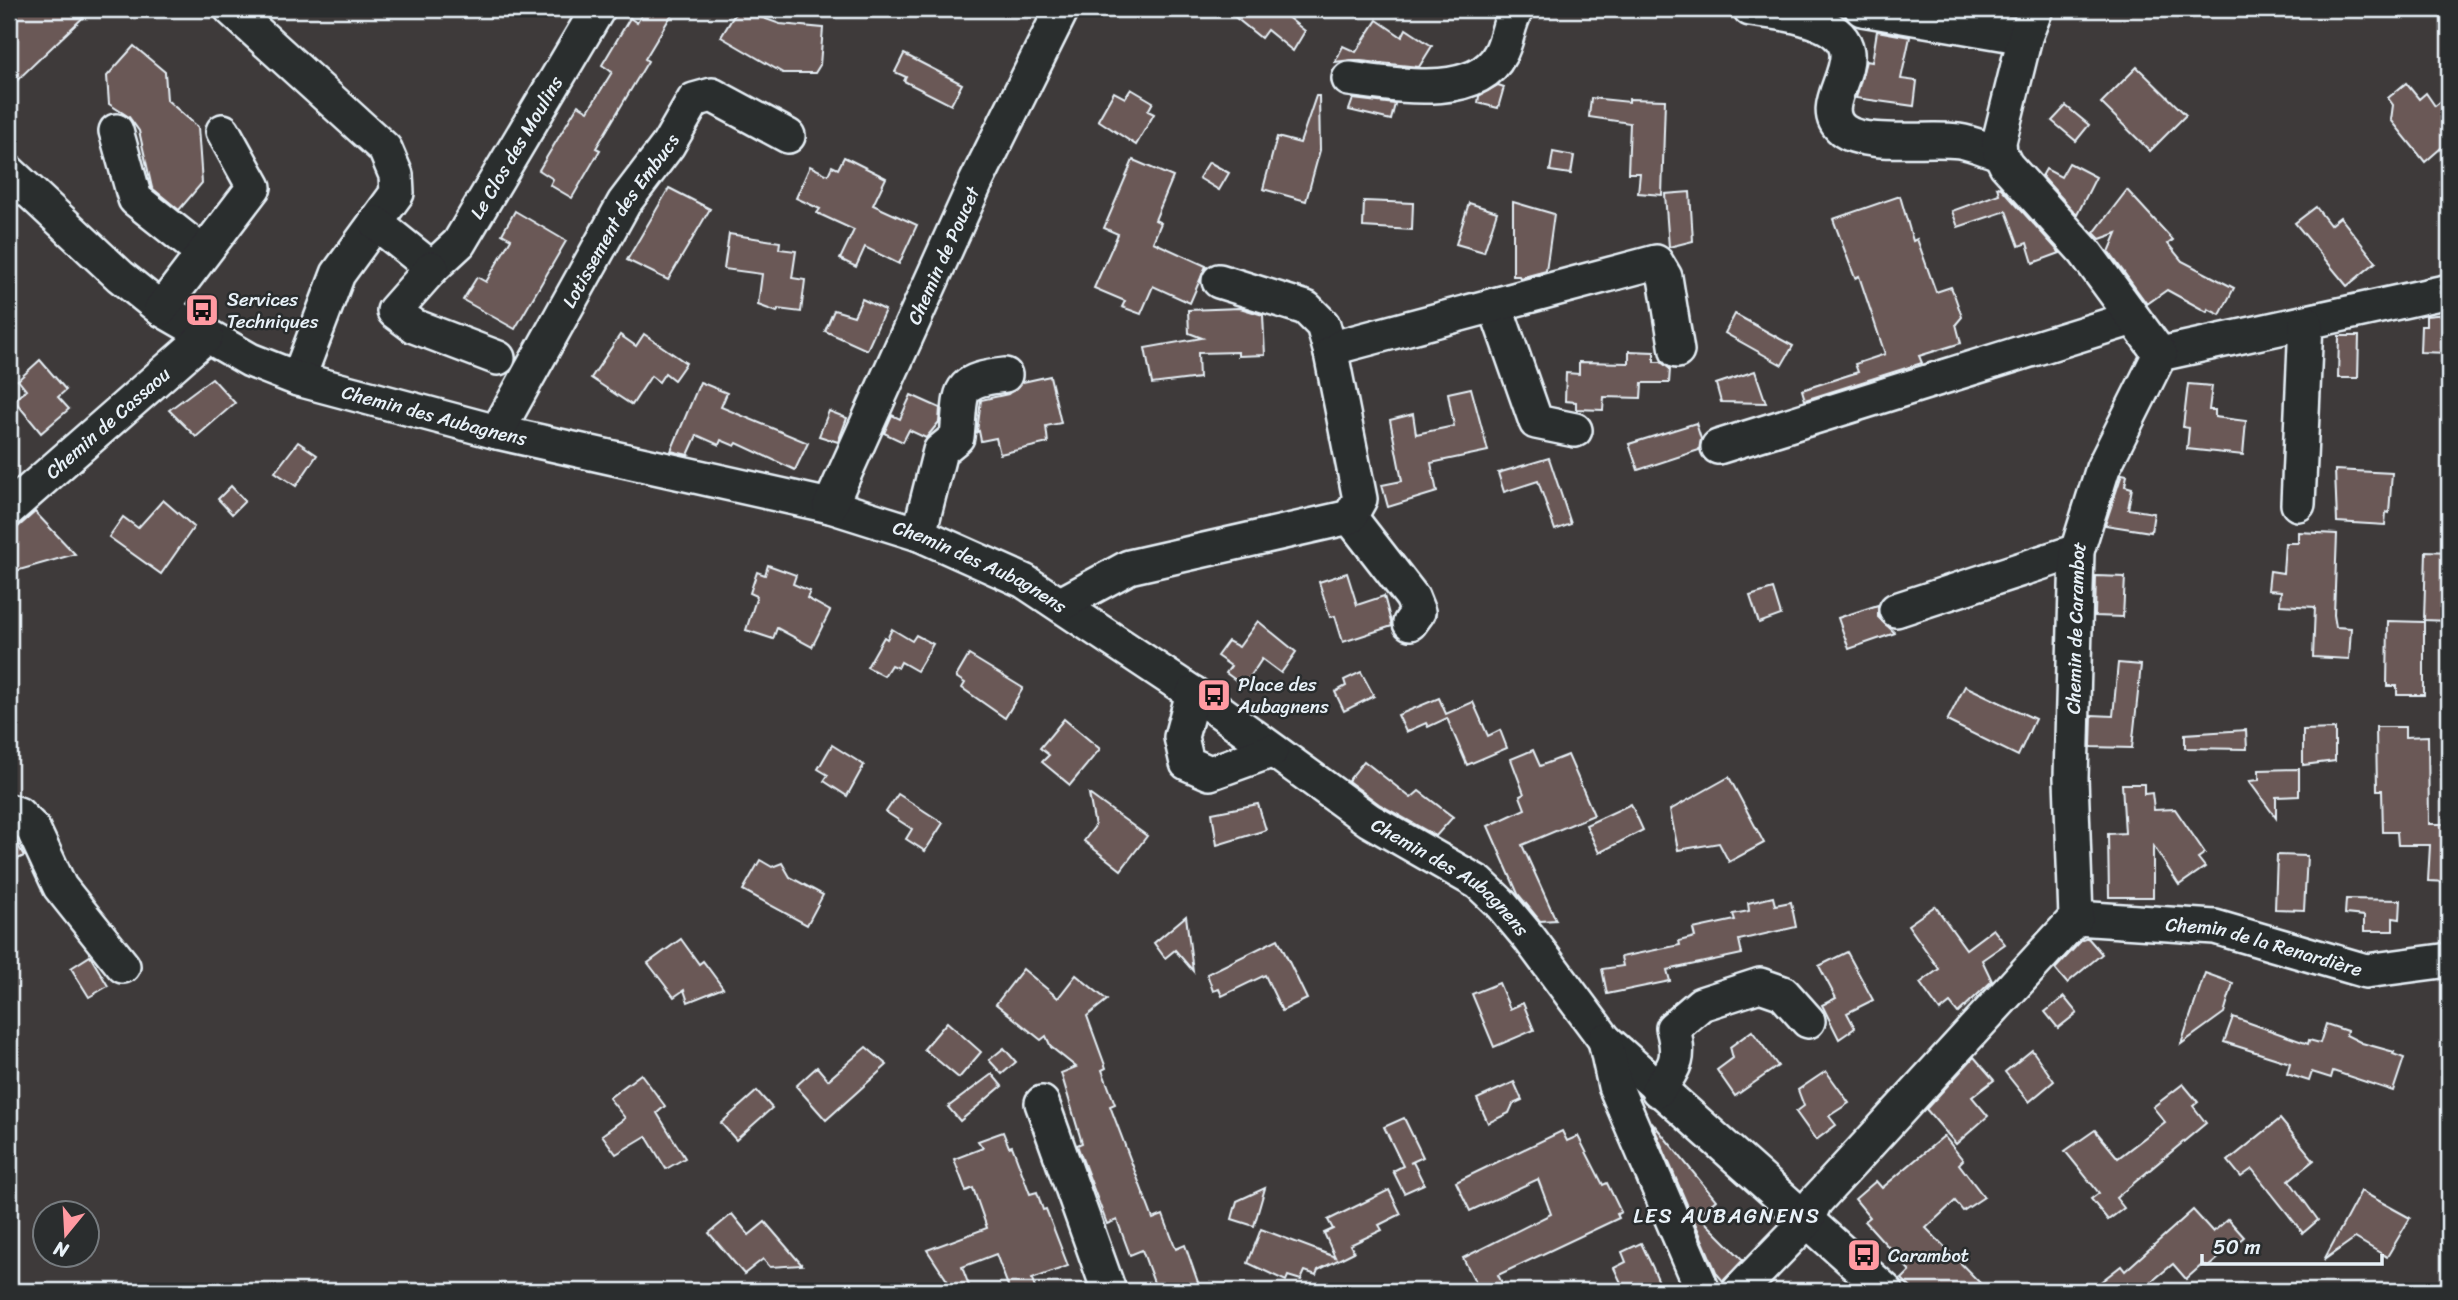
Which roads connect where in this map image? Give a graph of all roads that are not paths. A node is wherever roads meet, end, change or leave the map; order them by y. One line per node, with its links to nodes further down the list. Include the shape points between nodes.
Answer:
1 (231, 9): 14 (street, via 385,149 396,174 397,193)
2 (1062, 9): 35 (street, Chemin de Poucet, via 976,182)
3 (1517, 9): 8 (street, via 1492,66 1470,79 1444,86)
4 (1750, 9): 12 (street, via 1819,23 1845,42 1849,61 1832,108 1834,121 1844,131 1861,137 1960,141)
5 (1863, 9): 7 (street)
6 (590, 12): 16 (street, Le Clos des Moulins, via 459,243)
7 (2030, 23): 12 (street)
8 (1349, 79)
9 (116, 131): 15 (street, via 135,199)
10 (223, 131): 15 (street, via 254,187)
11 (788, 136): 31 (street, Lotissement des Embucs, via 712,95 694,100 668,145 624,203)
12 (2000, 153): 21 (street, via 2085,252)
13 (9, 172): 20 (street, Chemin des Aubagnens)
14 (376, 223): 16 (street); 29 (street, via 338,274)
15 (203, 253): 20 (street)
16 (432, 268): 27 (street, Le Clos des Moulins, via 394,311 414,326)
17 (1219, 281): 25 (street, via 1306,308 1324,325)
18 (2449, 291): 22 (street)
19 (1495, 305): 24 (street, via 1656,262 1665,277); 25 (street, via 1344,345); 30 (street, via 1536,422)
20 (161, 309): 23 (street, Chemin des Aubagnens)
21 (2133, 318): 26 (street); 32 (street)
22 (2306, 322): 26 (street); 34 (street)
23 (206, 336): 29 (street, Chemin des Aubagnens); 33 (street, Chemin de Cassaou)
24 (1677, 351)
25 (1331, 353): 36 (street, via 1360,499)
26 (2160, 354): 38 (street, Chemin de Carambot, via 2103,468)
27 (498, 358)
28 (1005, 375): 37 (street, via 974,379 962,390 957,437 940,451)
29 (298, 379): 31 (street, Chemin des Aubagnens)
30 (1575, 430)
31 (497, 432): 35 (street, Chemin des Aubagnens)
32 (1718, 447)
33 (11, 502)
34 (2298, 504)
35 (830, 506): 37 (street, Chemin des Aubagnens)
36 (1350, 517): 39 (street, via 1129,568); 41 (street, via 1412,597 1418,612)
37 (919, 534): 39 (street, Chemin des Aubagnens, via 1024,581)
38 (2077, 551): 40 (street); 45 (street, Chemin de Carambot, via 2071,778)
39 (1061, 604): 42 (street, Chemin des Aubagnens)
40 (1896, 610)
41 (1410, 624)
42 (1193, 693): 43 (street, Chemin des Aubagnens); 43 (street, via 1181,737 1187,763 1210,773)
43 (1271, 751): 49 (street, Chemin des Aubagnens, via 1369,820 1479,883 1530,939)
44 (9, 811): 47 (street, via 33,829 60,887)
45 (2076, 918): 46 (street, Chemin de la Renardière, via 2215,927 2365,971); 52 (street, via 1815,1202)
46 (2449, 960)
47 (122, 966)
48 (1808, 1021): 50 (street, via 1783,992 1760,985 1701,1004 1673,1028 1679,1051 1674,1068)
49 (1605, 1040): 50 (street, Chemin des Aubagnens); 54 (street, via 1615,1086)
50 (1658, 1090): 52 (street, Chemin des Aubagnens)
51 (1042, 1103): 53 (street)
52 (1806, 1222): 55 (street); 56 (street, Chemin des Aubagnens)
53 (1109, 1291)
54 (1703, 1291)
55 (1739, 1291)
56 (1886, 1291)

